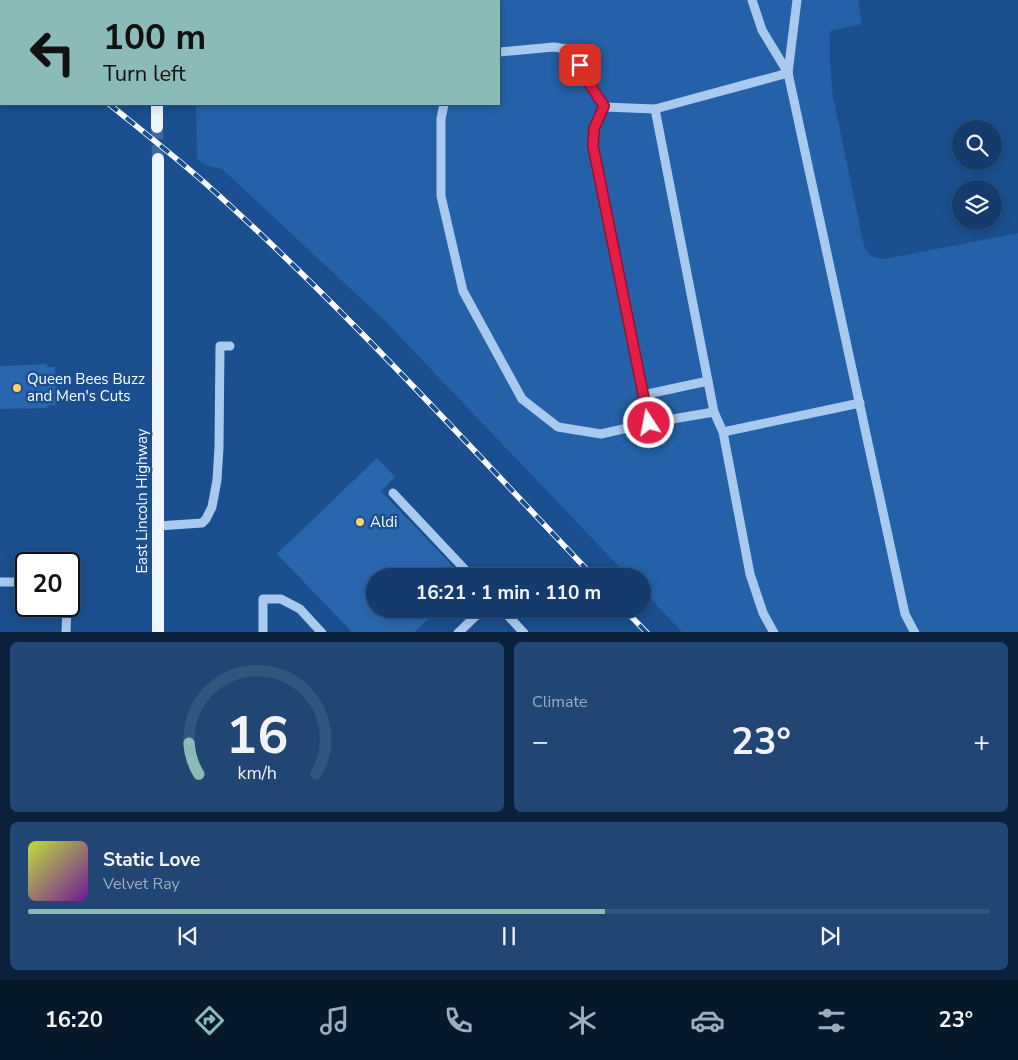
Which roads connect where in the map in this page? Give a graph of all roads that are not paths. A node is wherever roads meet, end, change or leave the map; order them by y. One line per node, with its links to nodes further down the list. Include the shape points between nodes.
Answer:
1 (752, 0): 4 (street, via 762,30)
2 (797, 0): 4 (street)
3 (500, 52): 7 (street, via 554,47 573,50)
4 (788, 73): 8 (street); 14 (street)
5 (158, 105): 9 (main road)
6 (444, 105): 16 (street, via 441,196 463,291 522,399 558,426 601,434)
7 (604, 106): 8 (street); 13 (street, via 594,129 593,146)
8 (654, 109): 12 (street)
9 (157, 127)
10 (158, 159): 19 (main road, East Lincoln Highway)
11 (230, 346): 19 (street, via 220,346 218,447 212,507 202,523)
12 (708, 381): 13 (street); 15 (street)
13 (643, 395): 16 (street)
14 (860, 403): 17 (street); 33 (street, via 905,614)
15 (714, 412): 16 (street); 17 (street)
16 (649, 423)
17 (723, 432): 32 (street, via 750,574 763,612)
18 (393, 493): 20 (street)
19 (158, 526): 27 (main road, East Lincoln Highway)
20 (463, 568)
21 (0, 582): 22 (street)
22 (15, 582)
23 (67, 617): 26 (street)
24 (473, 618): 30 (street)
25 (511, 618): 31 (street)
26 (66, 632)
27 (158, 632)
28 (263, 632): 29 (street, via 263,599 280,600 300,609)
29 (322, 632)
30 (458, 632)
31 (524, 632)
32 (774, 632)
33 (915, 632)

